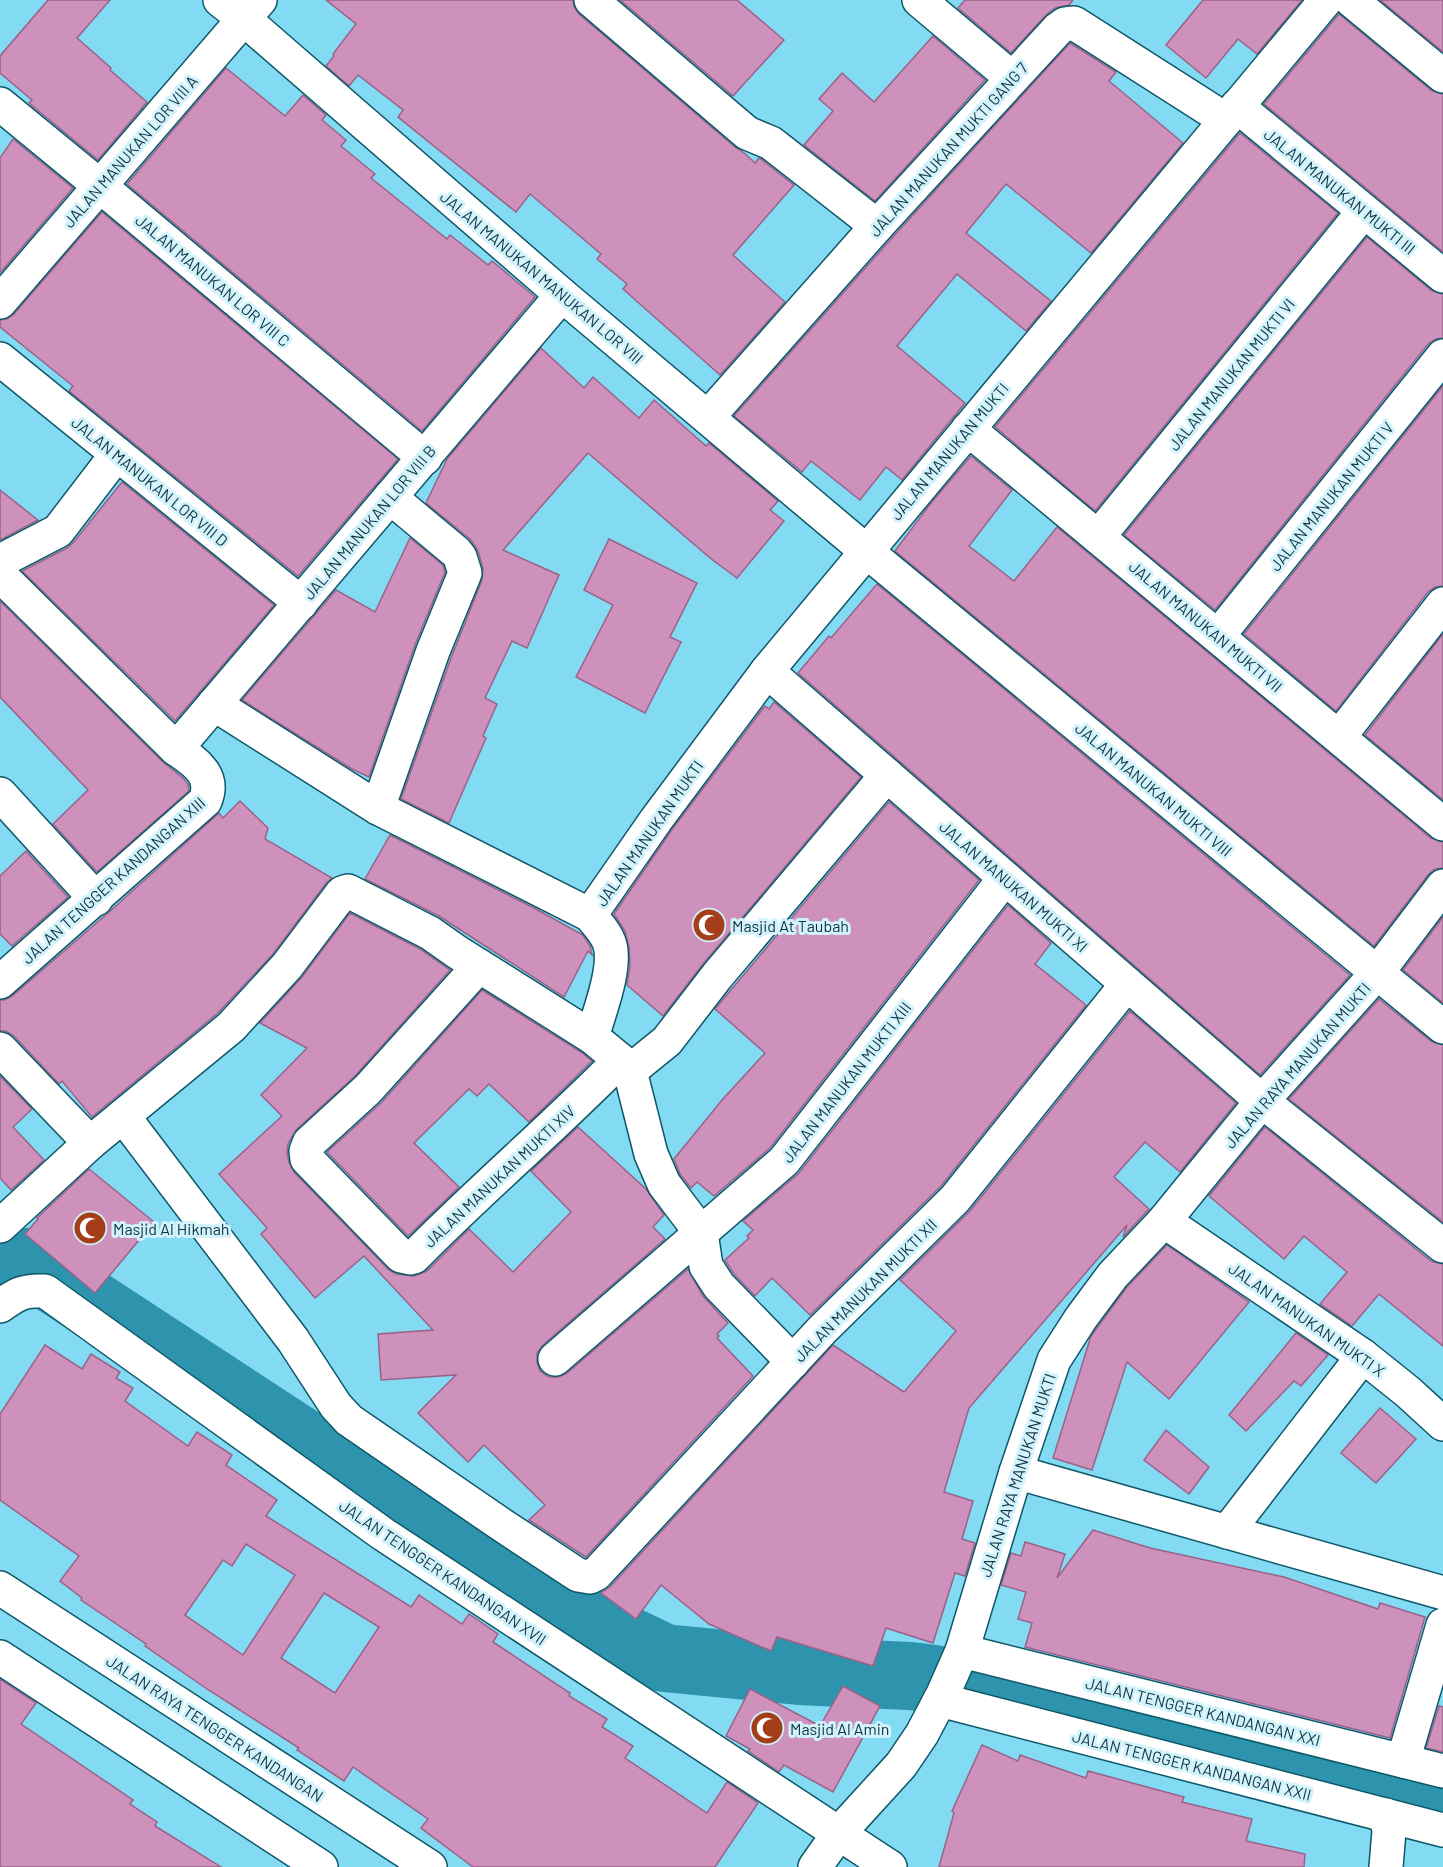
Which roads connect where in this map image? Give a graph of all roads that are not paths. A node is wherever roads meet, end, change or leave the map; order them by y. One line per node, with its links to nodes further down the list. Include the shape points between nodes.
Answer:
1 (591, 0): 12 (street, via 759,138)
2 (919, 0): 7 (street)
3 (1351, 0): 6 (street)
4 (1317, 3): 9 (street, JALAN MANUKAN MUKTI)
5 (241, 6): 10 (street, JALAN MANUKAN LOR VIII A); 14 (street, JALAN MANUKAN MANUKAN LOR VIII)
6 (1443, 76)
7 (1012, 78): 9 (street, JALAN MANUKAN MUKTI GANG 7, via 1058,28 1074,23); 12 (street, JALAN MANUKAN MUKTI GANG 7)
8 (0, 104): 10 (street, JALAN MANUKAN LOR VIII C)
9 (1231, 113): 11 (street, JALAN MANUKAN MUKTI III); 19 (street, JALAN MANUKAN MUKTI)
10 (100, 186): 15 (street, JALAN MANUKAN LOR VIII A); 21 (street, JALAN MANUKAN LOR VIII C)
11 (1364, 211): 13 (street, JALAN MANUKAN MUKTI III); 23 (street, JALAN MANUKAN MUKTI VI)
12 (877, 226): 18 (street, JALAN MANUKAN MUKTI GANG 7)
13 (1443, 276)
14 (562, 295): 18 (street, JALAN MANUKAN MANUKAN LOR VIII); 21 (street, JALAN MANUKAN LOR VIII B)
15 (0, 302)
16 (1443, 356): 29 (street, JALAN MANUKAN MUKTI V)
17 (0, 359): 20 (street, JALAN MANUKAN LOR VIII D)
18 (708, 417): 24 (street, JALAN MANUKAN MANUKAN LOR VIII)
19 (968, 429): 23 (street, JALAN MANUKAN MUKTI VII); 24 (street, JALAN MANUKAN MUKTI)
20 (117, 454): 25 (street, via 58,531); 27 (street, JALAN MANUKAN LOR VIII D)
21 (424, 458): 22 (street, JALAN MANUKAN LOR VIII B)
22 (390, 497): 27 (street, JALAN MANUKAN LOR VIII B); 36 (street, via 456,552 465,573)
23 (1098, 537): 29 (street, JALAN MANUKAN MUKTI VII)
24 (866, 551): 30 (street, JALAN MANUKAN MUKTI); 43 (street, JALAN MANUKAN MUKTI VIII)
25 (0, 561)
26 (0, 575): 33 (street)
27 (301, 603): 31 (street, JALAN MANUKAN LOR VIII B)
28 (1443, 604): 32 (street)
29 (1218, 636): 32 (street, JALAN MANUKAN MUKTI VII)
30 (767, 670): 34 (street, JALAN MANUKAN MUKTI XI); 41 (street, JALAN MANUKAN MUKTI)
31 (214, 704): 33 (street, JALAN MANUKAN LOR VIII B); 36 (street)
32 (1339, 737): 37 (street, JALAN MANUKAN MUKTI VII)
33 (176, 749): 40 (street, JALAN TENGGER KANDANGAN XIII, via 195,762 208,780 205,801)
34 (887, 775): 38 (street, JALAN MANUKAN MUKTI XI); 49 (street, JALAN MANUKAN MUKTI XIV, via 667,1041)
35 (0, 794): 40 (street)
36 (378, 808): 41 (street)
37 (1443, 824)
38 (1005, 878): 45 (street, JALAN MANUKAN MUKTI XI); 55 (street, JALAN MANUKAN MUKTI XIII, via 784,1161)
39 (1443, 886): 43 (street, JALAN RAYA MANUKAN MUKTI)
40 (96, 899): 44 (street, JALAN TENGGER KANDANGAN XIII)
41 (590, 915): 47 (street, via 610,945 608,985)
42 (480, 966): 47 (street); 49 (street, JALAN MANUKAN MUKTI XIV, via 368,1089 309,1143 306,1151 307,1159 401,1256 414,1257 570,1108); 51 (street, via 430,933 359,896 348,891 342,893 287,966 231,1027)
43 (1377, 973): 46 (street, JALAN MANUKAN MUKTI VIII); 50 (street, JALAN RAYA MANUKAN MUKTI)
44 (0, 982)
45 (1127, 984): 50 (street, JALAN MANUKAN MUKTI XI); 60 (street, JALAN MANUKAN MUKTI XII, via 955,1200)
46 (1443, 1027)
47 (592, 1037): 49 (street)
48 (0, 1049): 52 (street)
49 (625, 1065): 55 (street, via 651,1154 664,1184)
50 (1262, 1101): 53 (street, JALAN RAYA MANUKAN MUKTI); 56 (street, JALAN MANUKAN MUKTI XI)
51 (123, 1116): 52 (street); 60 (street, JALAN MANUKAN MUKTI XII, via 349,1420 578,1575 596,1574)
52 (90, 1143): 54 (street)
53 (1164, 1221): 58 (street, JALAN MANUKAN MUKTI X); 62 (street, JALAN RAYA MANUKAN MUKTI, via 1113,1275 1054,1360)
54 (0, 1226)
55 (701, 1233): 59 (street, JALAN MANUKAN MUKTI XIII); 60 (street, via 706,1266 719,1286)
56 (1443, 1246)
57 (0, 1306): 74 (street, JALAN TENGGER KANDANGAN XVII, via 29,1290 45,1291 383,1534)
58 (1363, 1356): 61 (street, JALAN MANUKAN MUKTI X); 63 (street)
59 (555, 1359)
60 (793, 1362)
61 (1443, 1424)
62 (1016, 1472): 63 (street); 67 (street, JALAN RAYA MANUKAN MUKTI)
63 (1227, 1532): 65 (street)
64 (0, 1588): 76 (street, JALAN RAYA TENGGER KANDANGAN)
65 (1443, 1593)
66 (1443, 1625): 70 (street)
67 (961, 1654): 69 (street, JALAN RAYA MANUKAN MUKTI); 70 (street, JALAN TENGGER KANDANGAN XXI)
68 (0, 1657): 75 (street)
69 (942, 1697): 72 (street, JALAN TENGGER KANDANGAN XXII); 74 (street, JALAN RAYA MANUKAN MUKTI, via 901,1765)
70 (1402, 1761): 71 (street, JALAN TENGGER KANDANGAN XXI)
71 (1443, 1771)
72 (1386, 1815): 73 (street, JALAN TENGGER KANDANGAN XXII); 79 (street)
73 (1443, 1830)
74 (839, 1833): 77 (street, JALAN RAYA MANUKAN MUKTI); 78 (street, JALAN TENGGER KANDANGAN XVII)
75 (321, 1867)
76 (430, 1867)
77 (815, 1867)
78 (890, 1867)
79 (1386, 1867)

